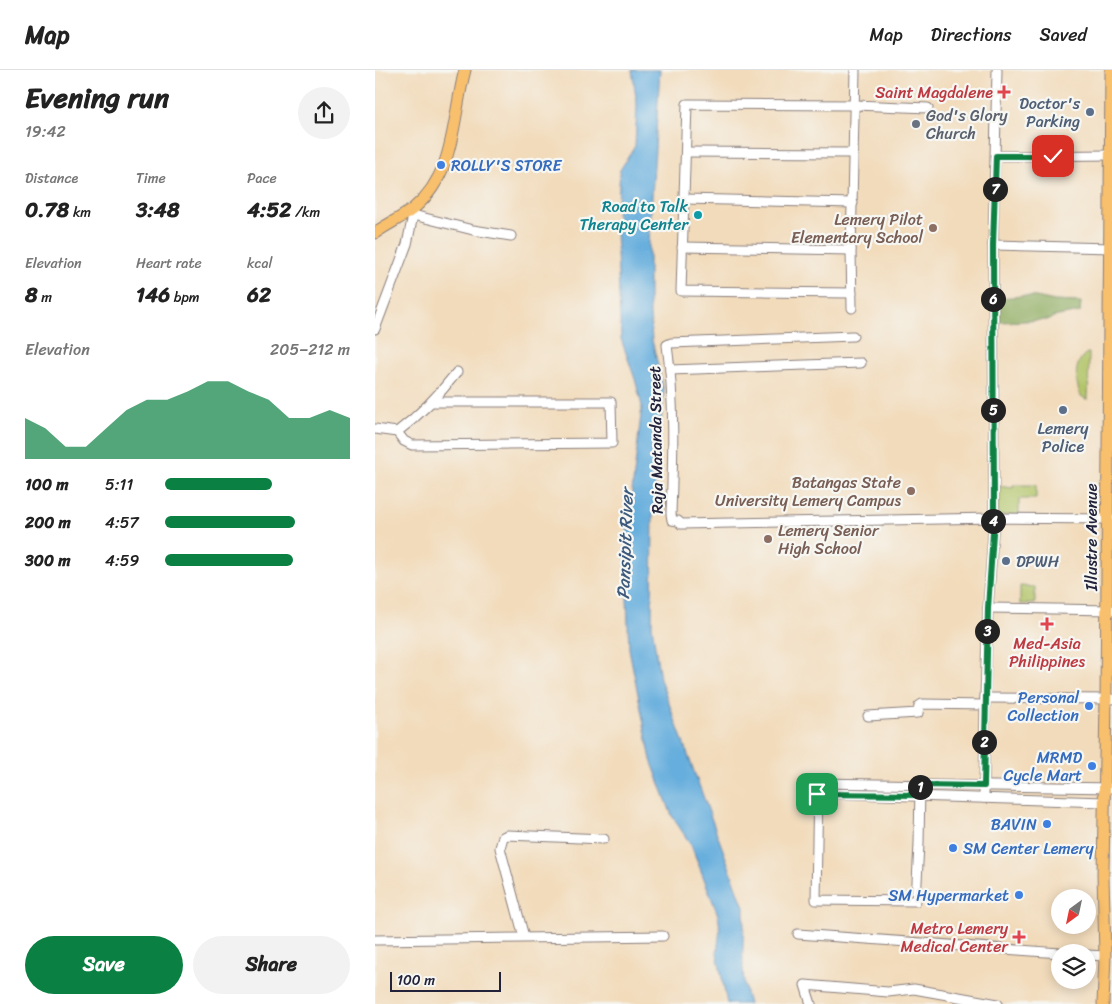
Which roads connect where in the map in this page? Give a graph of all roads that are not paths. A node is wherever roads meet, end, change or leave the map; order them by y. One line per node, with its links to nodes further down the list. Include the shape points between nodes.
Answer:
1 (465, 70): 13 (main road, via 447,159 437,181)
2 (855, 70): 5 (street)
3 (997, 70): 10 (street)
4 (1111, 70): 9 (main road, Illustre Avenue)
5 (855, 105): 6 (street); 7 (street, via 687,104); 8 (street)
6 (928, 108)
7 (686, 152): 8 (street); 11 (street)
8 (853, 153): 12 (street)
9 (1111, 155): 10 (street); 18 (main road, Illustre Avenue)
10 (996, 156): 16 (street)
11 (684, 199): 12 (street); 17 (street)
12 (853, 203): 19 (street)
13 (414, 211): 14 (main road); 15 (street, via 473,230); 23 (street, via 407,244)
14 (375, 233)
15 (511, 236)
16 (993, 245): 18 (street); 31 (street)
17 (682, 247): 19 (street); 20 (street, via 681,291)
18 (1111, 248): 22 (main road, Illustre Avenue)
19 (851, 250): 20 (street)
20 (852, 292): 21 (street)
21 (852, 308)
22 (1111, 323): 32 (main road, Illustre Avenue)
23 (375, 328)
24 (853, 336): 26 (street, Raja Matanda Street, via 671,343 667,345)
25 (861, 363): 26 (street)
26 (670, 370): 31 (street, Raja Matanda Street, via 672,520 681,524)
27 (457, 372): 28 (street)
28 (433, 402): 30 (street); 30 (street, via 611,402 612,443 412,445)
29 (375, 429): 30 (street)
30 (397, 432)
31 (994, 518): 32 (street, Raja Matanda Street); 33 (street)
32 (1110, 519): 34 (main road, Illustre Avenue)
33 (988, 608): 34 (street); 36 (street)
34 (1110, 610): 35 (main road, Illustre Avenue)
35 (1109, 699): 36 (street); 40 (main road, Illustre Avenue)
36 (985, 702): 37 (street, via 923,704 918,712); 39 (street)
37 (868, 716)
38 (920, 785): 39 (street); 41 (street, via 818,783); 42 (street)
39 (984, 786): 40 (street); 43 (street)
40 (1108, 788): 44 (main road, Illustre Avenue)
41 (817, 794): 42 (street); 42 (street, via 816,900 916,901)
42 (919, 795): 43 (street)
43 (984, 798): 44 (street)
44 (1104, 802): 46 (main road, Illustre Avenue)
45 (604, 839): 49 (street, via 503,837 500,848)
46 (1107, 874): 53 (main road, Illustre Avenue)
47 (798, 934): 51 (street)
48 (663, 936): 49 (street)
49 (523, 937): 50 (street)
50 (375, 940)
51 (1051, 952)
52 (1096, 956): 53 (street)
53 (1105, 956): 56 (main road, Illustre Avenue)
54 (811, 1004): 55 (street, via 805,985 889,992 914,989)
55 (998, 1004)
56 (1103, 1004)

